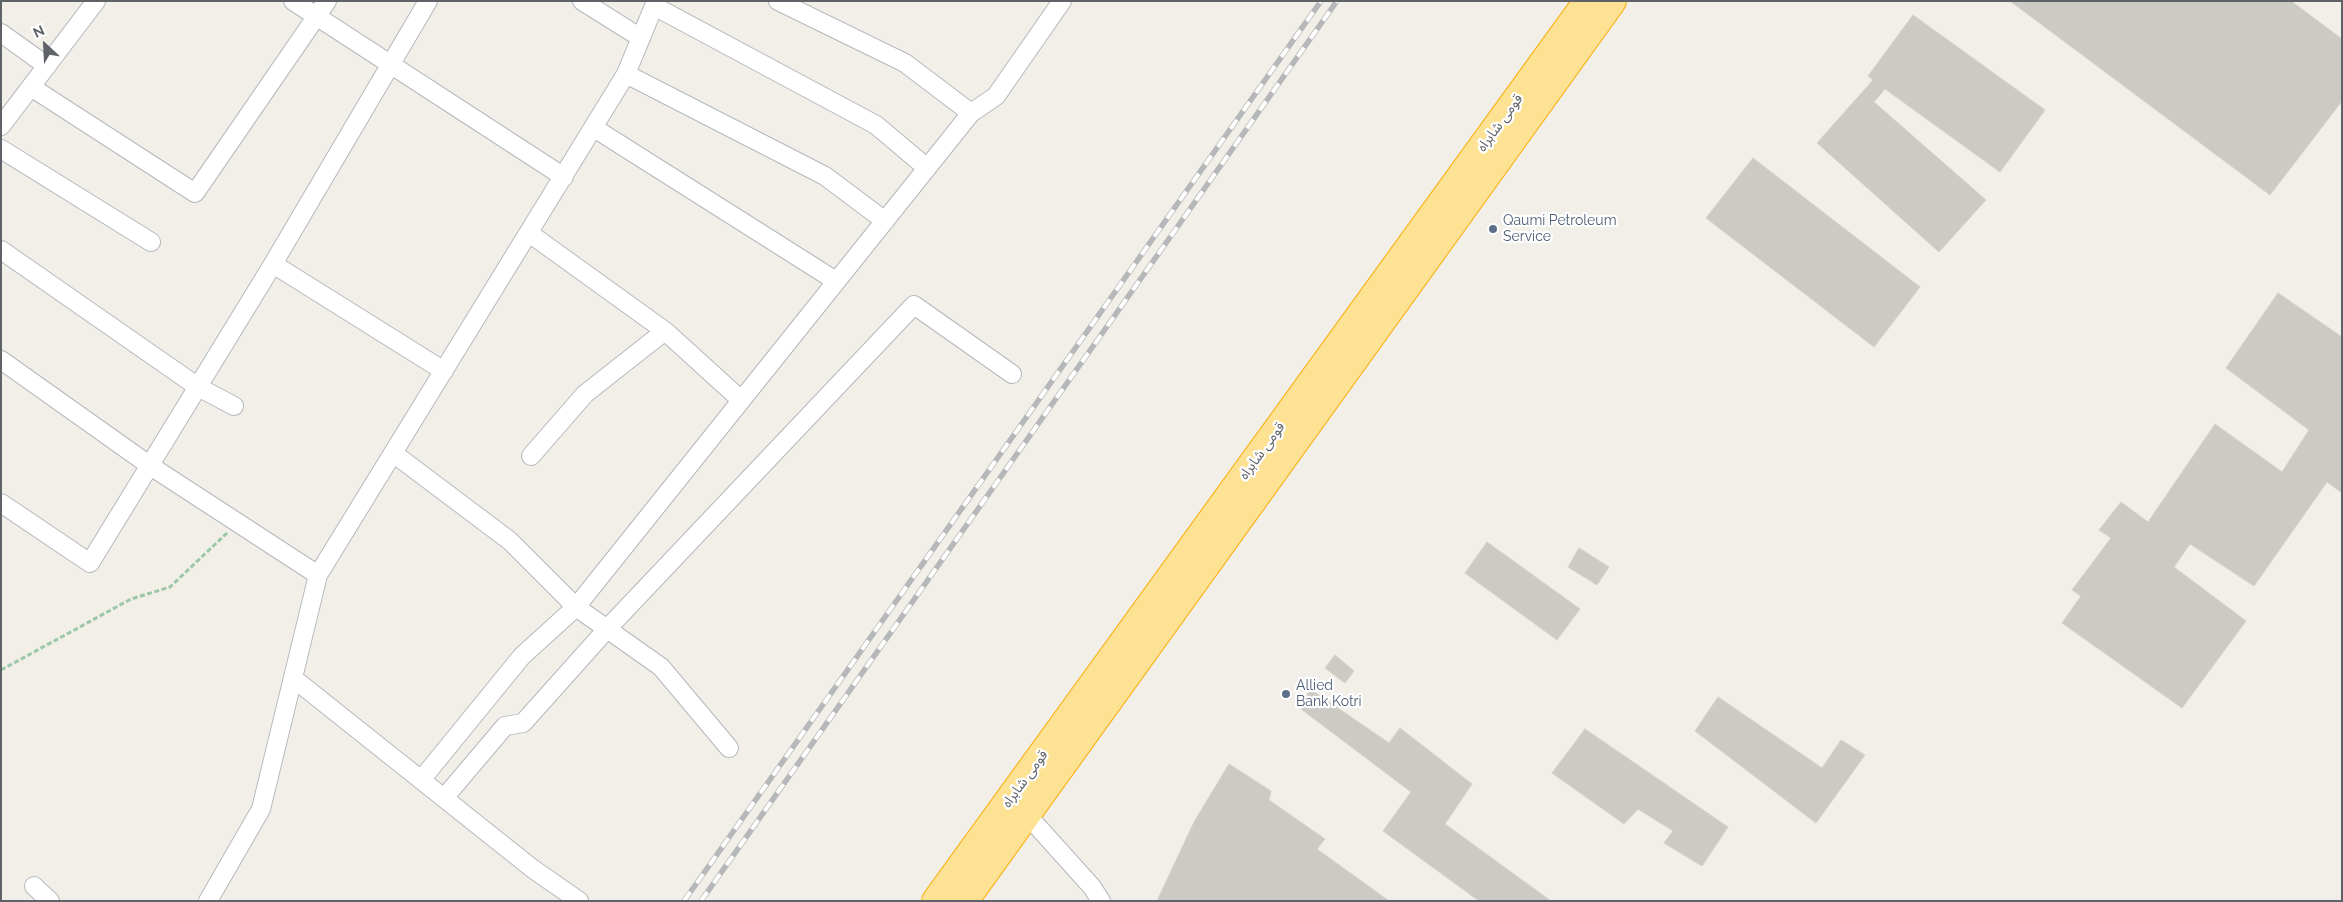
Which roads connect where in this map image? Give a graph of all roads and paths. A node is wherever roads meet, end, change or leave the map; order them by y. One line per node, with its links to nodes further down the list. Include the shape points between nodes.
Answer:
1 (96, 1): 15 (street)
2 (294, 1): 11 (street)
3 (327, 1): 11 (street)
4 (428, 1): 14 (street)
5 (582, 1): 13 (street)
6 (778, 1): 18 (street, via 905,63)
7 (1062, 1): 18 (street, via 996,96)
8 (1588, 1): 50 (highway, قومی شاہراہ)
9 (1612, 1): 50 (highway, قومی شاہراہ)
10 (655, 4): 13 (street); 22 (street, via 876,125)
11 (317, 16): 14 (street); 17 (street, via 195,193)
12 (1, 33): 15 (street)
13 (641, 38): 16 (street)
14 (390, 64): 23 (street); 28 (street)
15 (47, 66): 17 (street)
16 (626, 74): 20 (street); 24 (street, via 825,176)
17 (31, 87): 19 (street)
18 (971, 113): 22 (street)
19 (1, 126)
20 (594, 128): 23 (street); 29 (street)
21 (1, 149): 26 (street)
22 (927, 168): 24 (street)
23 (564, 177): 25 (street)
24 (884, 221): 29 (street)
25 (530, 233): 30 (street); 32 (street)
26 (151, 242)
27 (1, 250): 34 (street)
28 (273, 264): 32 (street); 34 (street)
29 (836, 282): 35 (street)
30 (665, 331): 35 (street); 38 (street, via 585,394)
31 (1, 360): 39 (street)
32 (444, 370): 37 (street)
33 (1012, 374): 44 (street, via 914,306)
34 (198, 386): 36 (street); 39 (street)
35 (741, 400): 43 (street)
36 (234, 406)
37 (393, 453): 42 (street); 43 (street, via 510,541)
38 (531, 456)
39 (150, 465): 40 (street, via 90,563); 41 (street)
40 (1, 503)
41 (238, 523): 42 (street); 45 (path, via 170,587 131,599)
42 (318, 575): 46 (street)
43 (576, 607): 44 (street); 48 (street, via 522,656)
44 (607, 629): 47 (street, via 661,667); 49 (street, via 523,723 505,726)
45 (1, 670)
46 (293, 678): 48 (street); 53 (street, via 262,809)
47 (729, 748)
48 (421, 780): 49 (street)
49 (444, 798): 54 (street)
50 (1018, 806): 55 (highway, قومی شاہراہ); 56 (highway, قومی شاہراہ); 57 (street)
51 (34, 886): 52 (street)
52 (50, 901)
53 (208, 901)
54 (579, 901)
55 (936, 901)
56 (964, 901)
57 (1101, 901)

